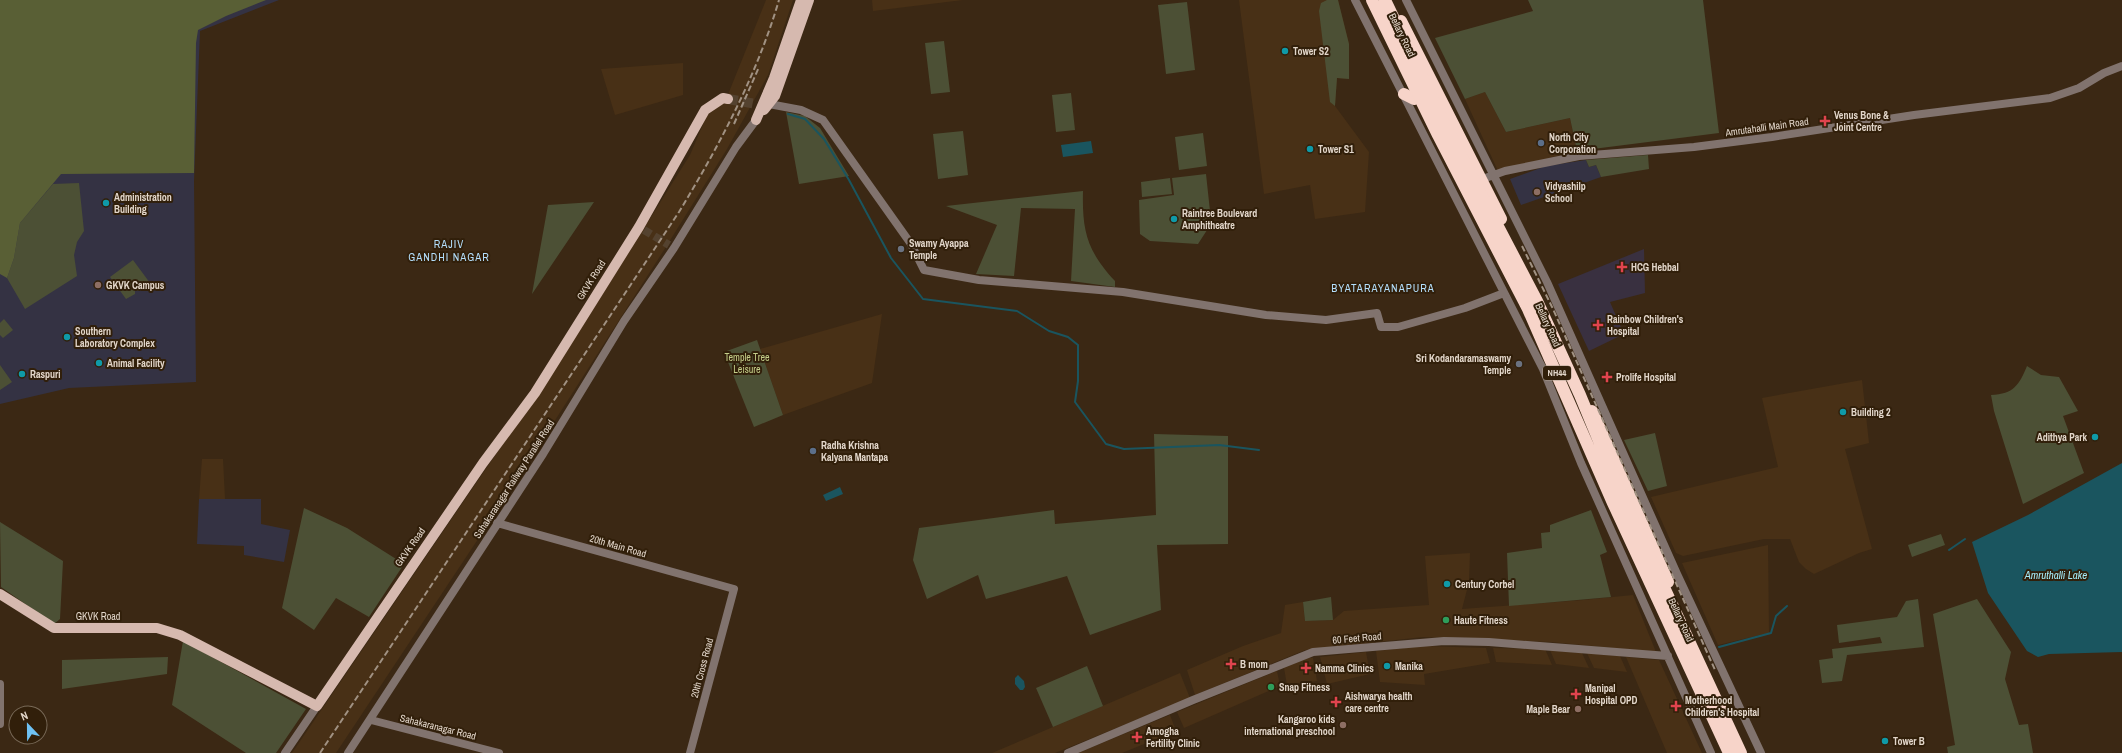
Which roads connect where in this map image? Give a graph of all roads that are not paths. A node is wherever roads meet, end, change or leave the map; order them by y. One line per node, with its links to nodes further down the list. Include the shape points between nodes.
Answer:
1 (801, 0): 12 (main road, via 774,78)
2 (809, 0): 12 (main road, via 775,96)
3 (1356, 0): 10 (street)
4 (1366, 0): 10 (highway, Bellary Road)
5 (1372, 0): 34 (highway, Bellary Road / NH44, bridge, via 1438,135 1528,308 1613,503)
6 (1385, 0): 35 (highway, Bellary Road / NH44, bridge, via 1447,129 1537,301 1623,499)
7 (1391, 0): 15 (highway, Bellary Road)
8 (1406, 0): 14 (street)
9 (2122, 66): 14 (street, Amrutahalli Main Road, via 2079,88 2050,98 1914,114 1694,147 1578,156)
10 (1409, 96): 16 (highway, Bellary Road); 17 (street)
11 (725, 98): 23 (main road, GKVK Road, via 705,110 641,228 535,393 483,463)
12 (762, 104): 13 (main road); 17 (street, via 801,110 823,120 911,244 924,270 979,280 1122,292 1266,315 1326,320 1377,312 1381,327 1398,327 1465,308)
13 (757, 118): 18 (street, Sahakaranagar Railway Parallel Road, via 672,246 557,432)
14 (1493, 174): 15 (street, Amrutahalli Main Road); 37 (street, via 1548,282 1677,574)
15 (1481, 179): 16 (street, Amrutahalli Main Road); 36 (highway, Bellary Road, via 1542,299 1695,643)
16 (1460, 189): 33 (highway, Bellary Road, via 1523,310 1608,505)
17 (1504, 293): 21 (street, via 1543,369)
18 (497, 523): 19 (street, 20th Main Road); 25 (street, Sahakaranagar Railway Parallel Road)
19 (734, 589): 30 (street, 20th Cross Road)
20 (0, 594): 23 (main road, GKVK Road, via 54,628 157,628 180,635)
21 (1668, 656): 31 (street, 60 Feet Road, via 1444,640 1314,652); 32 (street)
22 (0, 684): 24 (street)
23 (317, 706): 27 (street)
24 (1, 707): 26 (street)
25 (371, 720): 28 (street, Sahakaranagar Railway Parallel Road); 29 (street, Sahakaranagar Road)
26 (0, 724)
27 (285, 753)
28 (348, 753)
29 (499, 753)
30 (690, 753)
31 (1068, 753)
32 (1711, 753)
33 (1723, 753)
34 (1729, 753)
35 (1741, 753)
36 (1747, 753)
37 (1761, 753)

